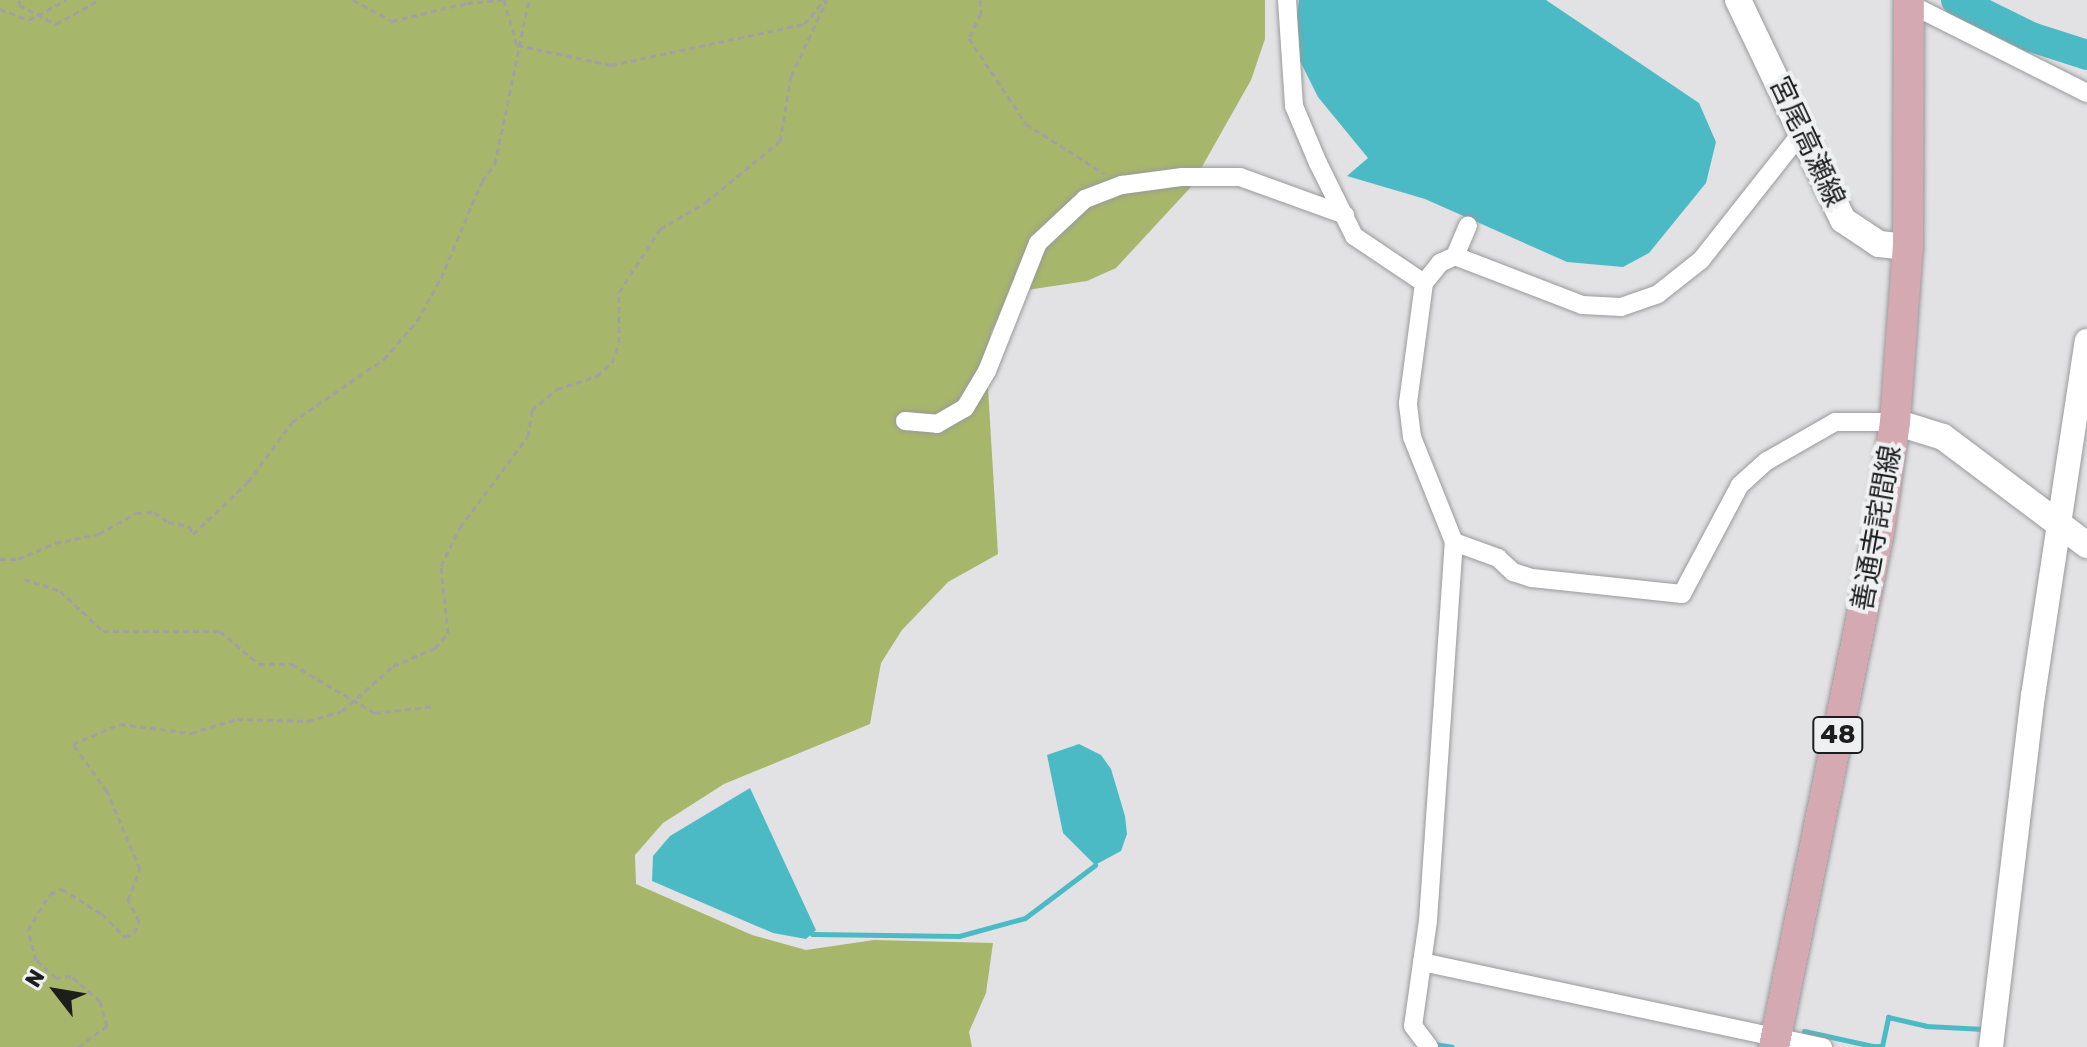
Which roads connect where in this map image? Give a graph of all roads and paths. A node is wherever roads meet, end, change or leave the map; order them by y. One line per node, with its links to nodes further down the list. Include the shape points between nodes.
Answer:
1 (20, 0): 3 (path, via 19,5 56,24)
2 (66, 0): 11 (path, via 29,20)
3 (99, 0)
4 (353, 0): 12 (path, via 392,21 504,0)
5 (529, 0): 12 (path)
6 (826, 0): 12 (path, via 804,24 611,65); 29 (path, via 791,76 780,141 706,202 660,229 619,292 619,343 612,363 597,376 557,389 532,410 528,436 460,527 441,566 448,633 435,648 393,666)
7 (980, 0): 15 (path, via 981,13 969,38 1026,124)
8 (1287, 0): 16 (street, via 1294,106)
9 (1738, 0): 14 (main road, 宮尾高瀬線)
10 (1907, 2): 13 (street); 18 (main road, 善通寺詫間線 / 48)
11 (0, 9)
12 (517, 45): 27 (path, via 515,85 507,90 495,164 482,181 417,321 384,359 292,422 248,482 193,534 189,526 168,522 154,512 136,513 99,534 55,543 18,559)
13 (2087, 93)
14 (1803, 131): 18 (main road, 宮尾高瀬線, via 1843,220 1879,244); 19 (street, via 1701,260 1658,294 1621,307 1582,305)
15 (1122, 185): 16 (street, via 1240,177); 22 (street, via 1085,199 1038,243 987,371 965,408 937,424)
16 (1345, 215): 20 (street, via 1354,236)
17 (1468, 226): 19 (street)
18 (1908, 247): 23 (main road, 善通寺詫間線 / 48)
19 (1455, 256): 20 (street, via 1440,263)
20 (1424, 283): 25 (street, via 1408,403 1412,437)
21 (2087, 341): 24 (street)
22 (905, 421)
23 (1895, 422): 24 (main road, via 1943,437); 25 (street, via 1835,422 1767,461 1740,485 1682,594 1532,578); 32 (main road, 善通寺詫間線 / 48, via 1879,532)
24 (2060, 526): 26 (main road); 36 (street, via 2033,696)
25 (1454, 542): 31 (street, via 1444,728)
26 (2087, 545)
27 (0, 559)
28 (24, 579): 29 (path, via 60,591 103,631 220,631 259,664 292,664)
29 (353, 701): 30 (path, via 375,713); 33 (path, via 342,711 308,721 237,719 191,733 120,724 73,744 107,791 140,869 128,900 139,921 134,933 125,937 102,914 62,889 50,894 28,930 36,960 56,978 71,976 100,1001 107,1026)
30 (435, 706)
31 (1422, 962): 32 (street); 34 (street, via 1413,1026)
32 (1775, 1042): 35 (street)
33 (78, 1047)
34 (1429, 1047)
35 (1823, 1047)
36 (1991, 1047)

